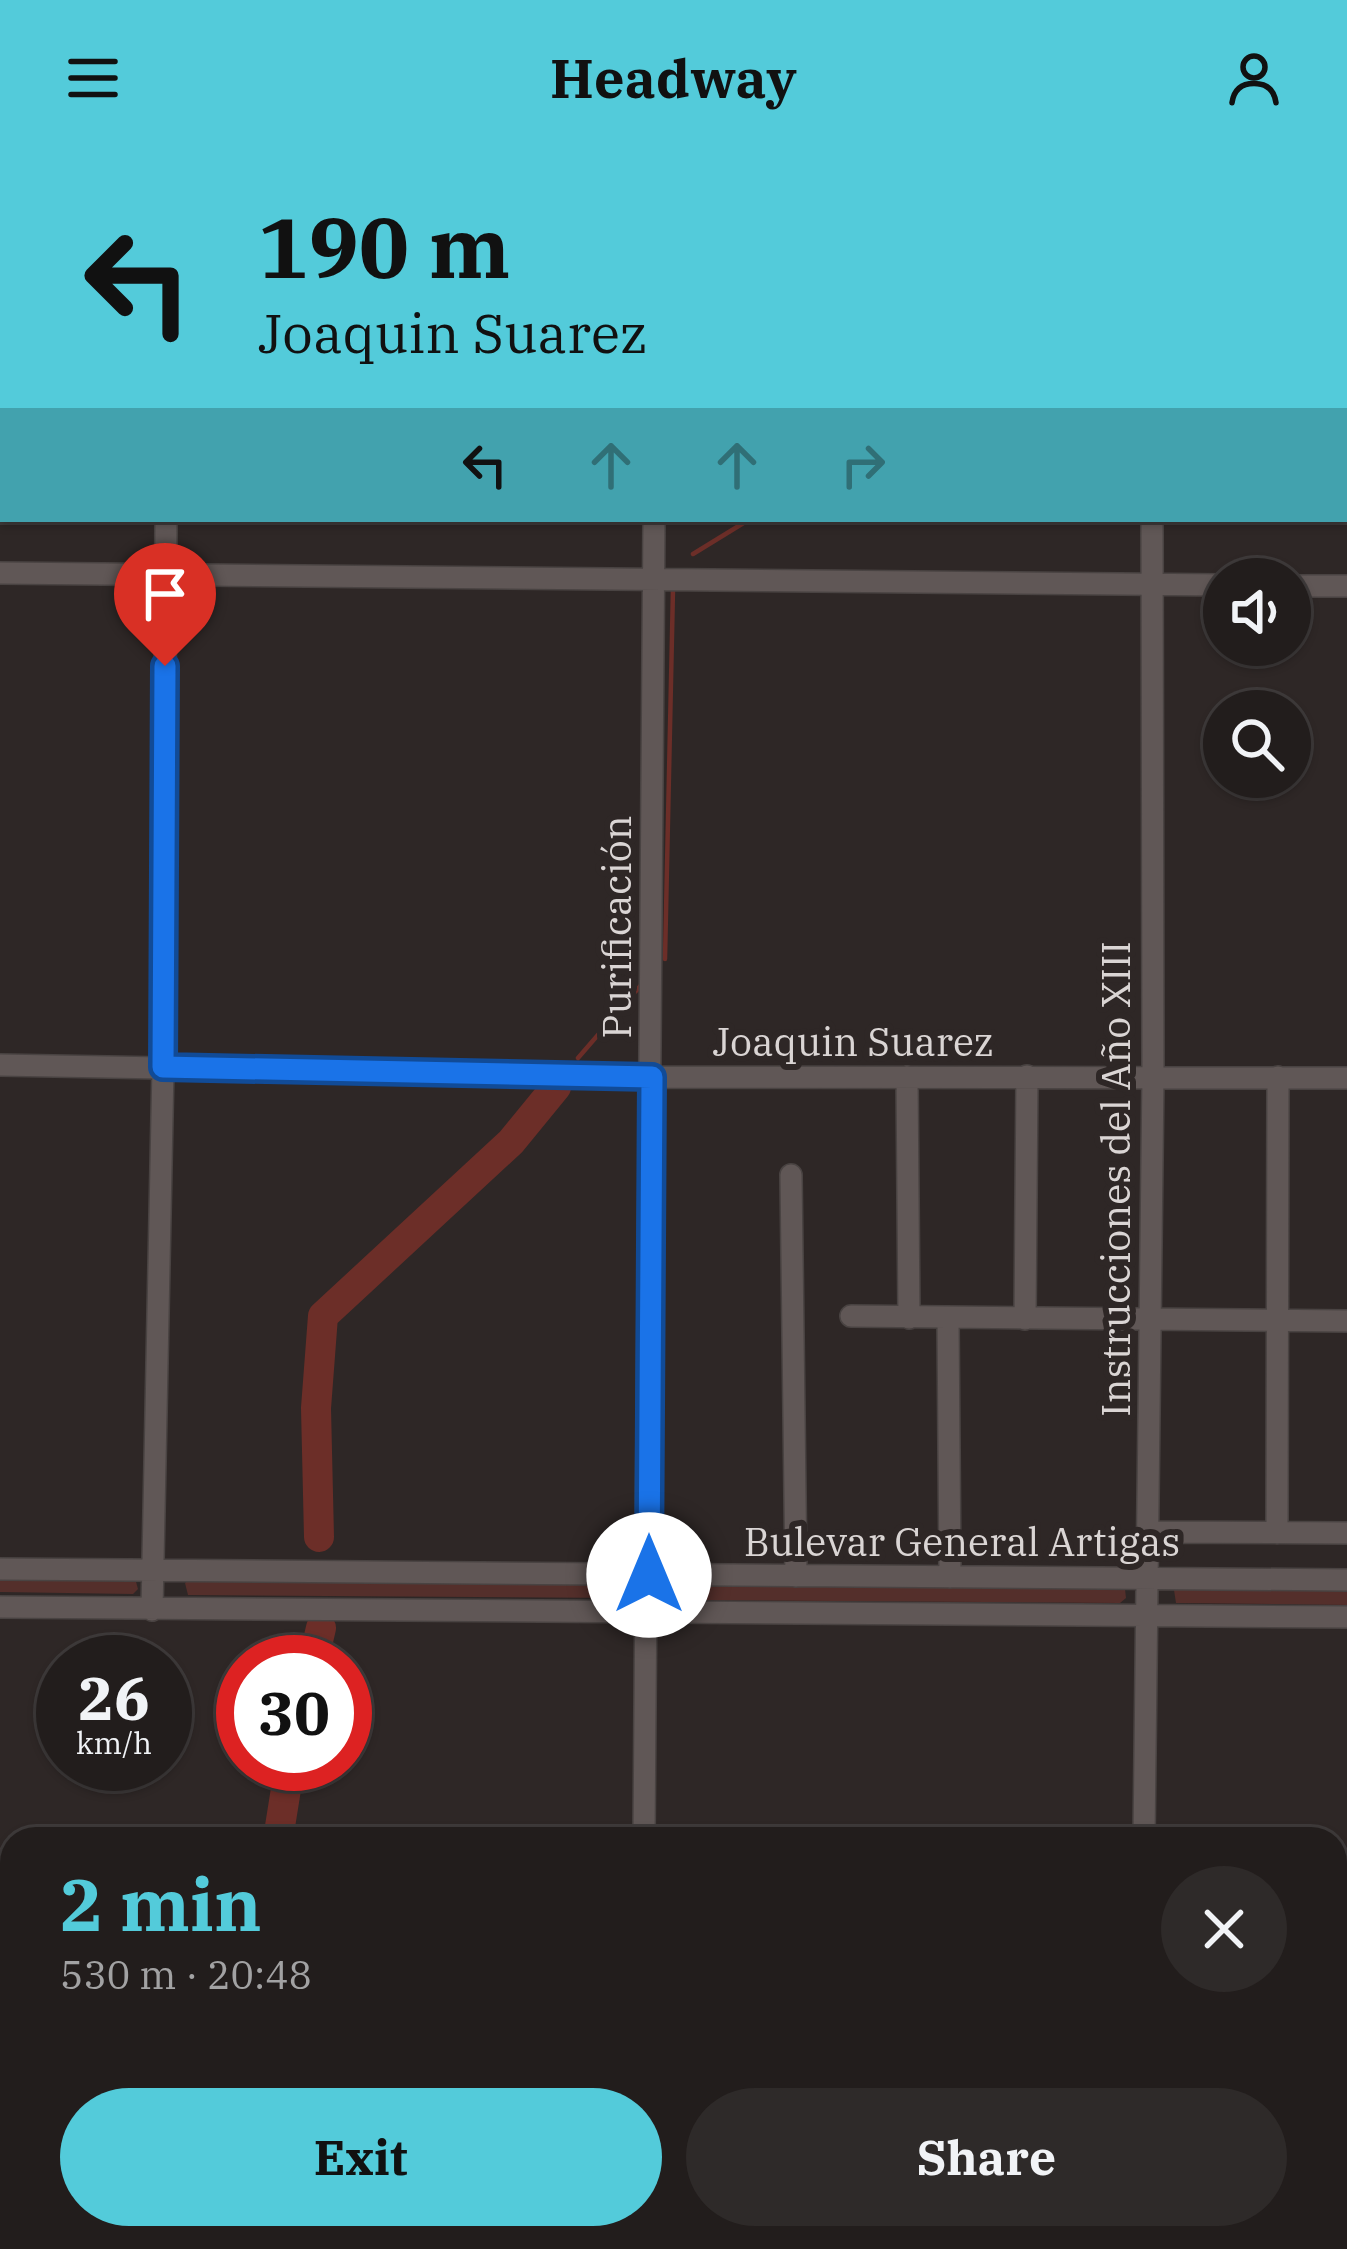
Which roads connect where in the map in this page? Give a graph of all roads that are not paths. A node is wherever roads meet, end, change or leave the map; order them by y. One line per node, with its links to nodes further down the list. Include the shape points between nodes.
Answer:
1 (166, 522): 5 (street)
2 (654, 522): 6 (street, Purificación)
3 (1152, 522): 7 (street, Instrucciones del Año XIII)
4 (0, 573): 5 (street)
5 (166, 577): 6 (street); 12 (street)
6 (652, 578): 7 (street); 16 (street, Purificación)
7 (1151, 585): 8 (street); 15 (street, Instrucciones del Año XIII)
8 (1203, 585)
9 (1311, 586): 10 (street)
10 (1347, 586)
11 (0, 1065): 12 (street, Joaquin Suarez)
12 (163, 1067): 16 (street, Joaquin Suarez); 31 (street)
13 (907, 1076): 14 (street, Joaquin Suarez); 16 (street, Joaquin Suarez); 21 (street)
14 (1027, 1076): 15 (street, Joaquin Suarez); 23 (street)
15 (1153, 1076): 17 (street, Joaquin Suarez); 24 (street, Instrucciones del Año XIII)
16 (652, 1077): 32 (street, Purificación)
17 (1278, 1077): 18 (street, Joaquin Suarez); 25 (street)
18 (1347, 1078)
19 (791, 1175): 33 (street)
20 (851, 1316): 21 (street)
21 (909, 1318): 22 (street)
22 (947, 1319): 23 (street); 34 (street)
23 (1025, 1319): 24 (street)
24 (1150, 1320): 25 (street); 27 (street, Instrucciones del Año XIII)
25 (1277, 1321): 26 (street); 28 (street)
26 (1347, 1321)
27 (1149, 1532): 28 (street); 35 (street, Instrucciones del Año XIII)
28 (1277, 1533): 29 (street)
29 (1347, 1533)
30 (0, 1569): 31 (street, Bulevar General Artigas)
31 (153, 1572): 32 (street, Bulevar General Artigas); 38 (street)
32 (649, 1575): 33 (street, Bulevar General Artigas); 39 (street, Purificación)
33 (796, 1576): 34 (street, Bulevar General Artigas)
34 (950, 1577): 35 (street, Bulevar General Artigas)
35 (1148, 1578): 36 (street, Bulevar General Artigas); 40 (street, Instrucciones del Año XIII)
36 (1347, 1580)
37 (0, 1607): 38 (street, Bulevar General Artigas)
38 (152, 1610): 39 (street, Bulevar General Artigas)
39 (647, 1613): 40 (street, Bulevar General Artigas); 42 (street, Purificación)
40 (1147, 1616): 41 (street, Bulevar General Artigas); 43 (street, Instrucciones del Año XIII)
41 (1347, 1617)
42 (644, 1827)
43 (1144, 1827)

